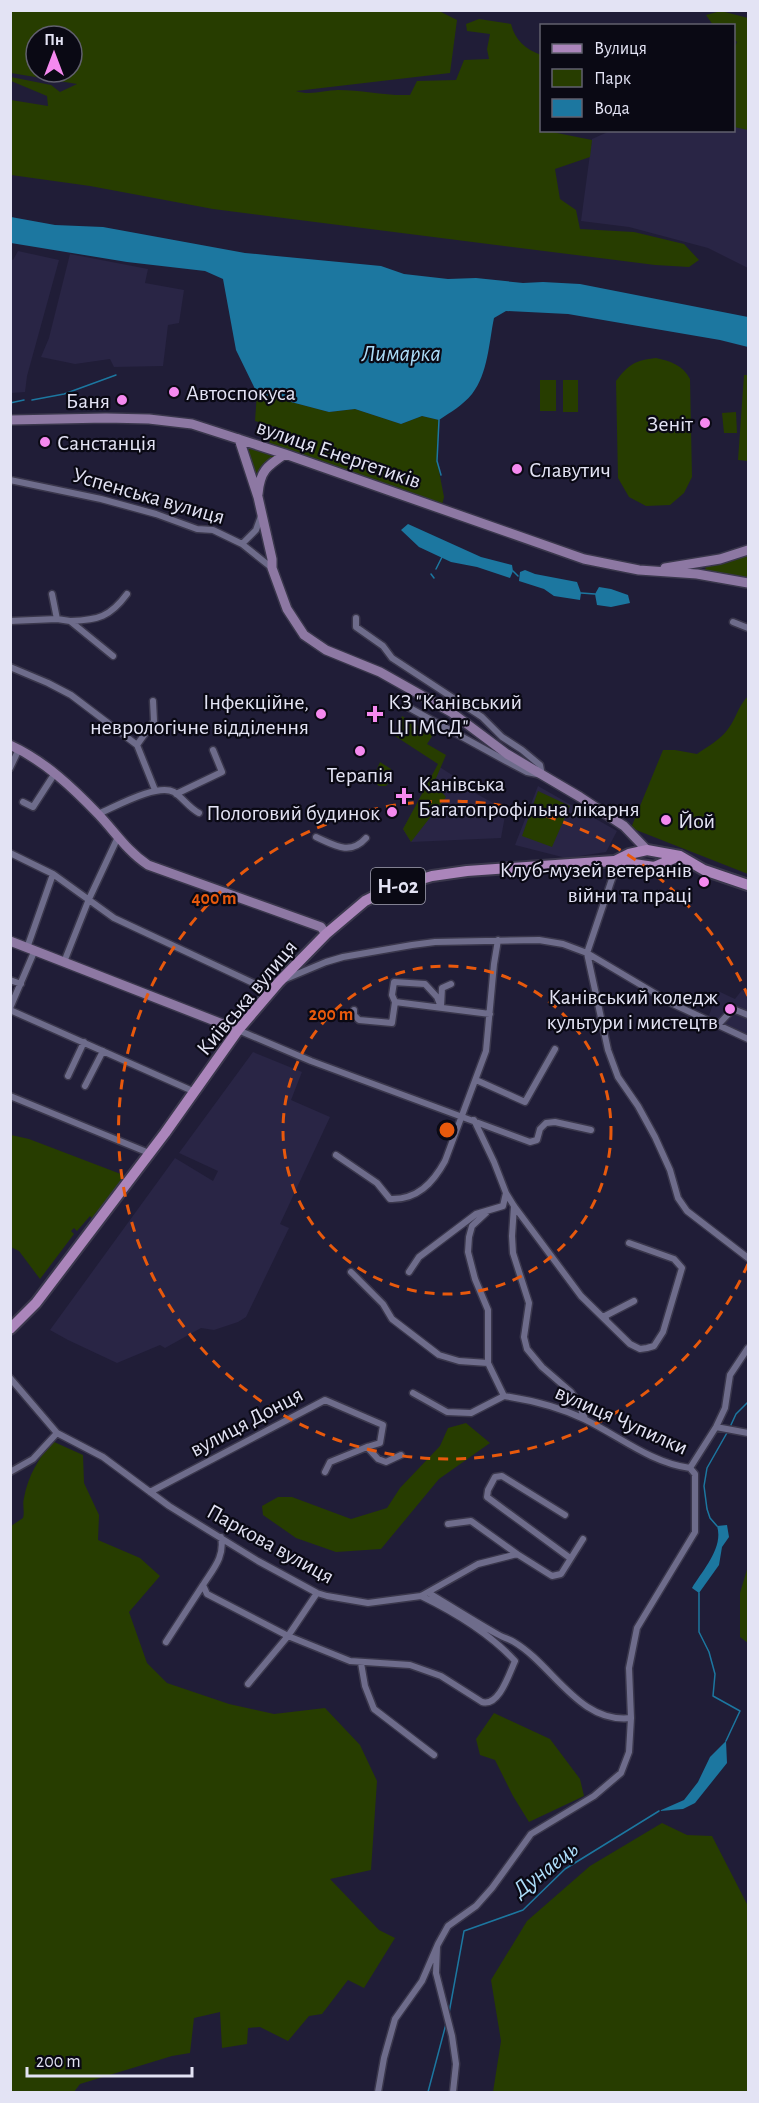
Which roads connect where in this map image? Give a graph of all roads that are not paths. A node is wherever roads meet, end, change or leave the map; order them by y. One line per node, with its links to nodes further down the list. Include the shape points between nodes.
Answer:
1 (10, 420): 2 (street, вулиця Енергетиків, via 177,421)
2 (239, 439): 3 (street, вулиця Енергетиків); 5 (street, Успенська вулиця)
3 (285, 454): 5 (street, via 268,465 259,481); 10 (street, вулиця Енергетиків, via 553,550 604,565)
4 (10, 480): 7 (street, Успенська вулиця, via 156,514 218,532)
5 (258, 496): 6 (street, Успенська вулиця)
6 (261, 516): 7 (street, Успенська вулиця, via 256,530); 9 (street, Успенська вулиця)
7 (242, 544): 9 (street)
8 (748, 550): 10 (street, вулиця Енергетиків, via 720,559)
9 (272, 568): 29 (street, Успенська вулиця, via 287,609 304,635 326,651 380,672 451,712)
10 (648, 570): 11 (street, вулиця Енергетиків)
11 (748, 583)
12 (52, 594): 15 (street)
13 (127, 594): 17 (street, via 104,617)
14 (356, 618): 29 (street, via 356,627 383,646 392,658 482,717 540,765)
15 (57, 619): 16 (street); 17 (street)
16 (10, 621)
17 (70, 621): 20 (street)
18 (733, 622): 19 (street)
19 (748, 628)
20 (113, 656)
21 (10, 667): 24 (street, via 71,695)
22 (153, 701): 24 (street, via 154,721)
23 (406, 706): 29 (street, via 527,772)
24 (137, 744): 30 (street)
25 (15, 747): 27 (street); 28 (street)
26 (213, 750): 31 (street, via 222,772)
27 (10, 768)
28 (55, 774): 32 (street, via 33,807); 34 (street)
29 (542, 775): 38 (street, Успенська вулиця, via 624,826)
30 (154, 790): 31 (street); 34 (street)
31 (176, 794): 33 (street)
32 (23, 802)
33 (199, 813)
34 (98, 814): 35 (street)
35 (118, 837): 44 (street); 45 (street, via 148,865 321,927)
36 (316, 837): 37 (street, via 347,849 360,845)
37 (366, 838)
38 (647, 850): 40 (main road); 41 (main road, Київська вулиця / Н-02)
39 (10, 853): 42 (street)
40 (677, 857): 41 (main road, Київська вулиця / Н-02, via 654,867); 43 (main road)
41 (614, 861): 45 (main road, Київська вулиця / Н-02, via 432,876 375,895); 49 (street, via 615,870)
42 (53, 874): 44 (street); 48 (street)
43 (748, 885)
44 (89, 899): 50 (street); 55 (street, via 114,918)
45 (326, 934): 52 (main road, Київська вулиця / Н-02)
46 (498, 940): 49 (street, via 539,940); 52 (street, via 435,942 343,957); 60 (street)
47 (10, 941): 48 (street)
48 (31, 950): 50 (street); 53 (street)
49 (587, 953): 62 (street, via 673,1005); 82 (street, via 608,1050 618,1077 663,1154 678,1198 687,1211)
50 (63, 962): 63 (street)
51 (10, 980): 53 (street)
52 (279, 982): 55 (main road, Київська вулиця / Н-02)
53 (21, 984): 58 (street)
54 (451, 984): 57 (street, via 442,988)
55 (270, 993): 63 (main road, Київська вулиця / Н-02)
56 (395, 1002): 57 (street); 57 (street, via 394,982 425,984); 59 (street, via 392,1023 359,1020)
57 (441, 1007): 60 (street)
58 (10, 1009): 65 (street)
59 (354, 1010)
60 (490, 1014): 69 (street, via 486,1051)
61 (748, 1015): 62 (street, via 733,1009)
62 (719, 1024): 64 (street)
63 (238, 1030): 71 (main road, Київська вулиця / Н-02); 73 (street)
64 (748, 1039)
65 (84, 1042): 67 (street); 68 (street)
66 (555, 1049): 69 (street, via 525,1102)
67 (103, 1051): 70 (street); 71 (street)
68 (68, 1076)
69 (476, 1080): 73 (street)
70 (85, 1086)
71 (195, 1092): 76 (main road, Київська вулиця / Н-02)
72 (10, 1096): 76 (street)
73 (462, 1116): 74 (street); 77 (street, via 436,1178 422,1191 404,1199 390,1199 377,1182)
74 (474, 1120): 75 (street, via 530,1142 537,1140 546,1123); 78 (street)
75 (591, 1130)
76 (149, 1153): 87 (main road, Київська вулиця / Н-02, via 36,1303)
77 (336, 1155)
78 (506, 1193): 79 (street); 80 (street, via 503,1206)
79 (514, 1206): 86 (street, via 581,1296); 94 (street, via 513,1253 528,1303 524,1337 527,1349 571,1392)
80 (486, 1212): 84 (street, via 476,1214 419,1257); 90 (street, via 472,1226 468,1252 488,1310)
81 (629, 1243): 86 (street, via 674,1259 682,1268 663,1332 654,1346 640,1349)
82 (748, 1258)
83 (351, 1272): 90 (street, via 392,1318 439,1355 459,1362)
84 (409, 1272)
85 (634, 1301): 86 (street)
86 (603, 1317): 88 (street)
87 (10, 1329)
88 (624, 1334)
89 (748, 1348): 95 (street, via 730,1375)
90 (488, 1363): 93 (street)
91 (10, 1378): 96 (street, Паркова вулиця)
92 (413, 1393): 93 (street, via 447,1412 471,1413)
93 (504, 1396): 94 (street, вулиця Чупилки, via 533,1400)
94 (585, 1419): 100 (street, вулиця Чупилки, via 657,1458)
95 (716, 1427): 97 (street); 100 (street)
96 (57, 1433): 101 (street, via 33,1459); 103 (street, Паркова вулиця, via 103,1457)
97 (748, 1433)
98 (367, 1447): 99 (street, via 386,1462); 102 (street, via 330,1462); 103 (street, вулиця Донця, via 380,1443 383,1425 325,1400)
99 (400, 1455)
100 (690, 1468): 120 (street, via 695,1474 695,1532 637,1628 628,1668)
101 (10, 1472)
102 (325, 1473)
103 (150, 1491): 106 (street, Паркова вулиця)
104 (565, 1515): 109 (street, via 502,1476 495,1477 488,1490 487,1497)
105 (448, 1524): 108 (street, via 471,1521)
106 (221, 1537): 110 (street, via 222,1555); 111 (street, Паркова вулиця)
107 (583, 1539): 109 (street)
108 (517, 1554): 109 (street, via 552,1576 561,1574); 112 (street, Паркова вулиця, via 478,1564)
109 (570, 1558)
110 (203, 1585): 115 (street, via 207,1594); 116 (street)
111 (316, 1593): 113 (street, Паркова вулиця, via 368,1603); 115 (street)
112 (429, 1593): 113 (street, Паркова вулиця); 114 (street)
113 (421, 1596): 117 (street)
114 (496, 1634): 117 (street); 120 (street, via 515,1642 585,1707 622,1719)
115 (288, 1636): 118 (street); 119 (street)
116 (166, 1642)
117 (500, 1645): 118 (street, via 515,1661 499,1693 488,1704 441,1676 410,1665)
118 (361, 1663): 121 (street, via 374,1709)
119 (248, 1684)
120 (631, 1718): 122 (street, via 629,1752 621,1773 594,1796 531,1834 492,1888 476,1906 448,1926)
121 (434, 1755)
122 (438, 1944): 123 (street, via 422,1981 395,2019); 124 (street, via 436,1973 456,2064)
123 (378, 2092)
124 (453, 2092)

